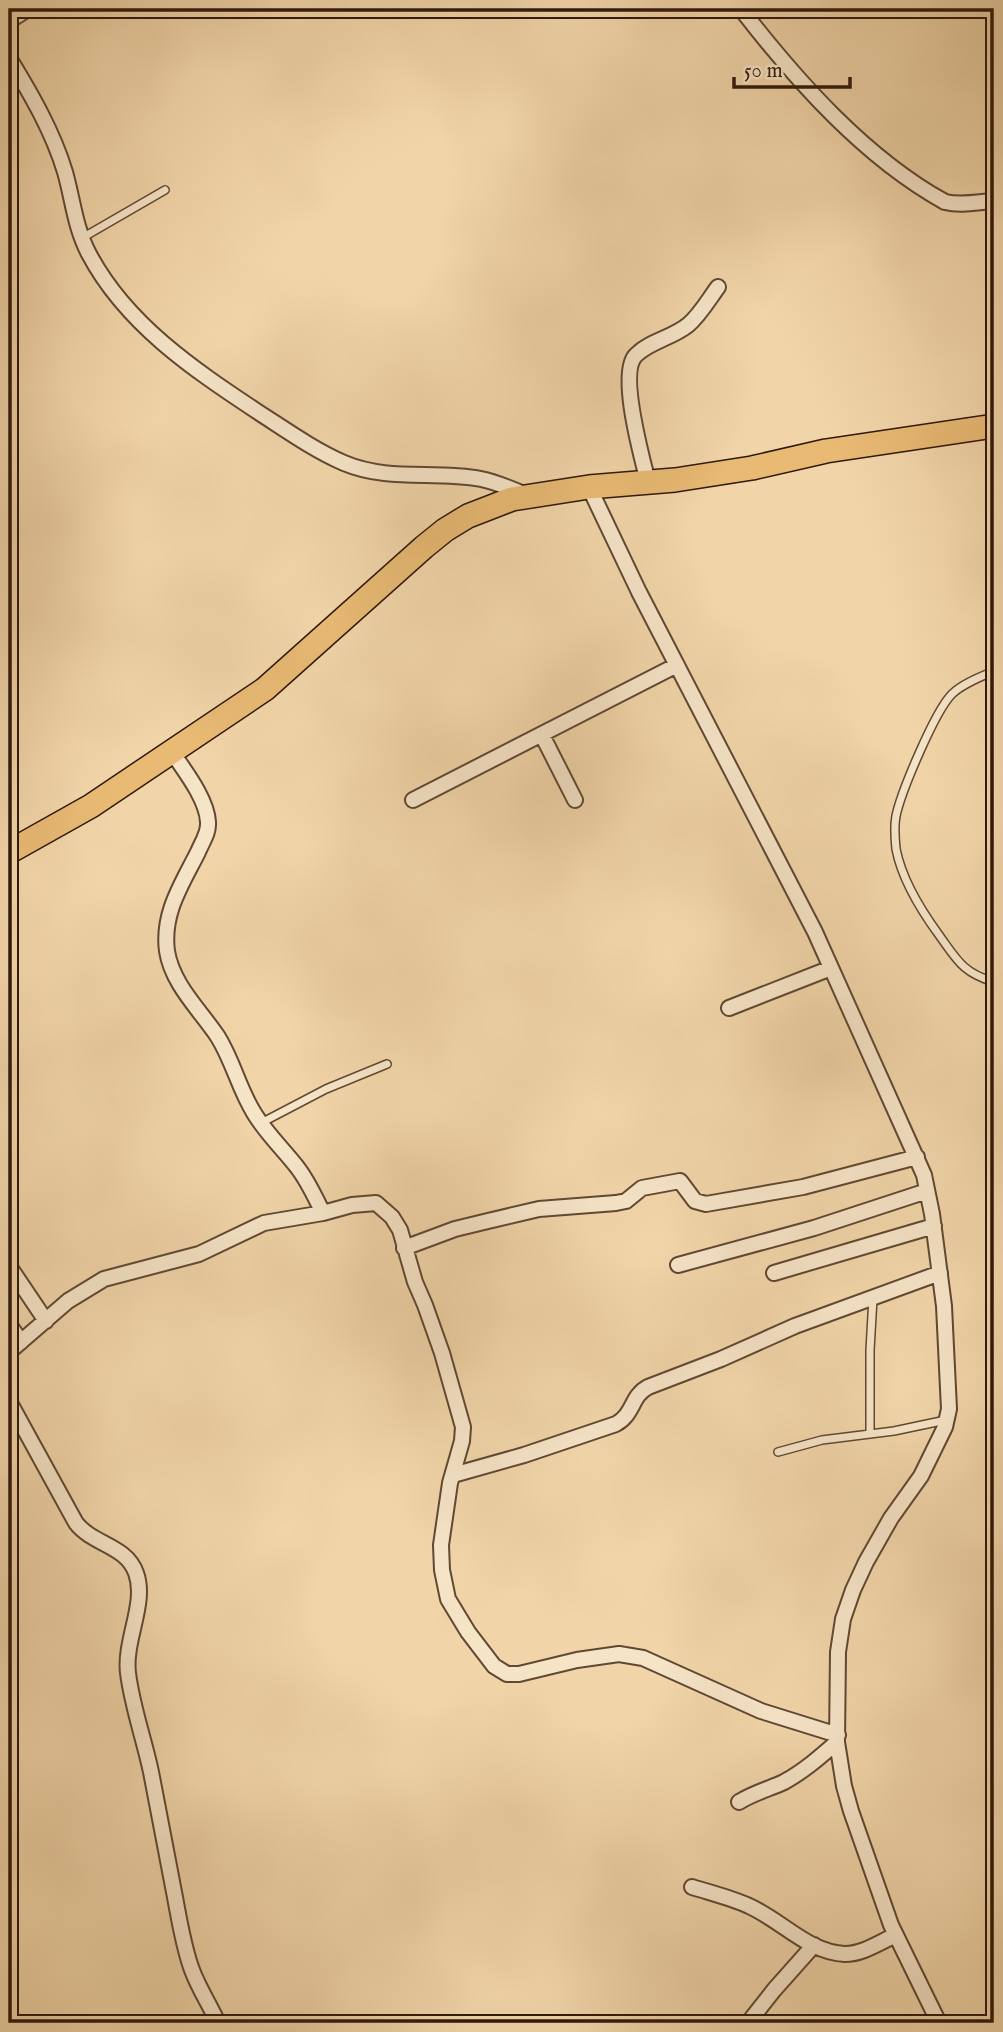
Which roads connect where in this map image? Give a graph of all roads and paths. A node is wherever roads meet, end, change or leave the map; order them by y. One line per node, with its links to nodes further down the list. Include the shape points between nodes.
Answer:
1 (28, 9): 3 (street)
2 (741, 9): 6 (street, via 809,90 872,151 945,202)
3 (9, 21)
4 (9, 58): 7 (street, via 54,142)
5 (165, 190): 7 (lane)
6 (994, 201)
7 (82, 238): 12 (street, via 109,285 150,333 219,386 319,451 371,472 481,479)
8 (719, 287): 10 (street, via 688,325 650,345 630,362 630,399)
9 (994, 426): 10 (main road)
10 (648, 482): 11 (main road)
11 (589, 487): 12 (main road); 13 (street)
12 (528, 496): 16 (main road, via 488,507 445,530 265,689)
13 (677, 665): 15 (street); 20 (street)
14 (994, 671): 21 (lane, via 948,699 895,819 900,865 911,892 961,966)
15 (542, 735): 17 (street); 18 (street)
16 (172, 752): 19 (main road, via 91,806); 24 (street, via 192,782 208,831 169,913 167,950 177,979 226,1051)
17 (413, 800)
18 (575, 800)
19 (9, 852)
20 (831, 968): 22 (street); 25 (street)
21 (994, 982)
22 (729, 1008)
23 (387, 1064): 24 (lane)
24 (260, 1123): 27 (street, via 298,1168)
25 (917, 1157): 26 (street); 29 (street, via 803,1187 706,1203 695,1201 680,1181 649,1186 626,1201 539,1209 455,1229)
26 (927, 1191): 28 (street); 30 (street)
27 (323, 1213): 29 (street, via 376,1203 392,1217); 35 (street, via 264,1223 199,1254 104,1279)
28 (934, 1226): 32 (street); 33 (street)
29 (404, 1248): 43 (street, via 463,1427)
30 (678, 1265)
31 (9, 1266): 35 (street)
32 (774, 1273)
33 (940, 1273): 34 (street); 40 (street, via 949,1382)
34 (873, 1297): 41 (lane); 43 (street, via 648,1387 616,1424)
35 (46, 1321): 37 (street)
36 (9, 1324): 37 (street)
37 (21, 1342): 38 (street)
38 (9, 1352)
39 (9, 1401): 49 (street, via 76,1523 91,1538 126,1556 136,1572 140,1590 127,1669 186,1949)
40 (946, 1419): 41 (lane); 44 (street, via 921,1476 866,1562 843,1619)
41 (870, 1434): 42 (lane)
42 (778, 1452)
43 (453, 1475): 44 (street, via 441,1545 444,1588 468,1632 500,1672 519,1674 577,1660 634,1655 761,1712)
44 (838, 1738): 45 (street, via 802,1772); 47 (street, via 844,1786)
45 (739, 1802)
46 (692, 1887): 48 (street, via 748,1905)
47 (896, 1935): 48 (street, via 846,1954); 51 (street)
48 (814, 1945): 50 (street)
49 (218, 2023)
50 (748, 2023)
51 (939, 2023)

